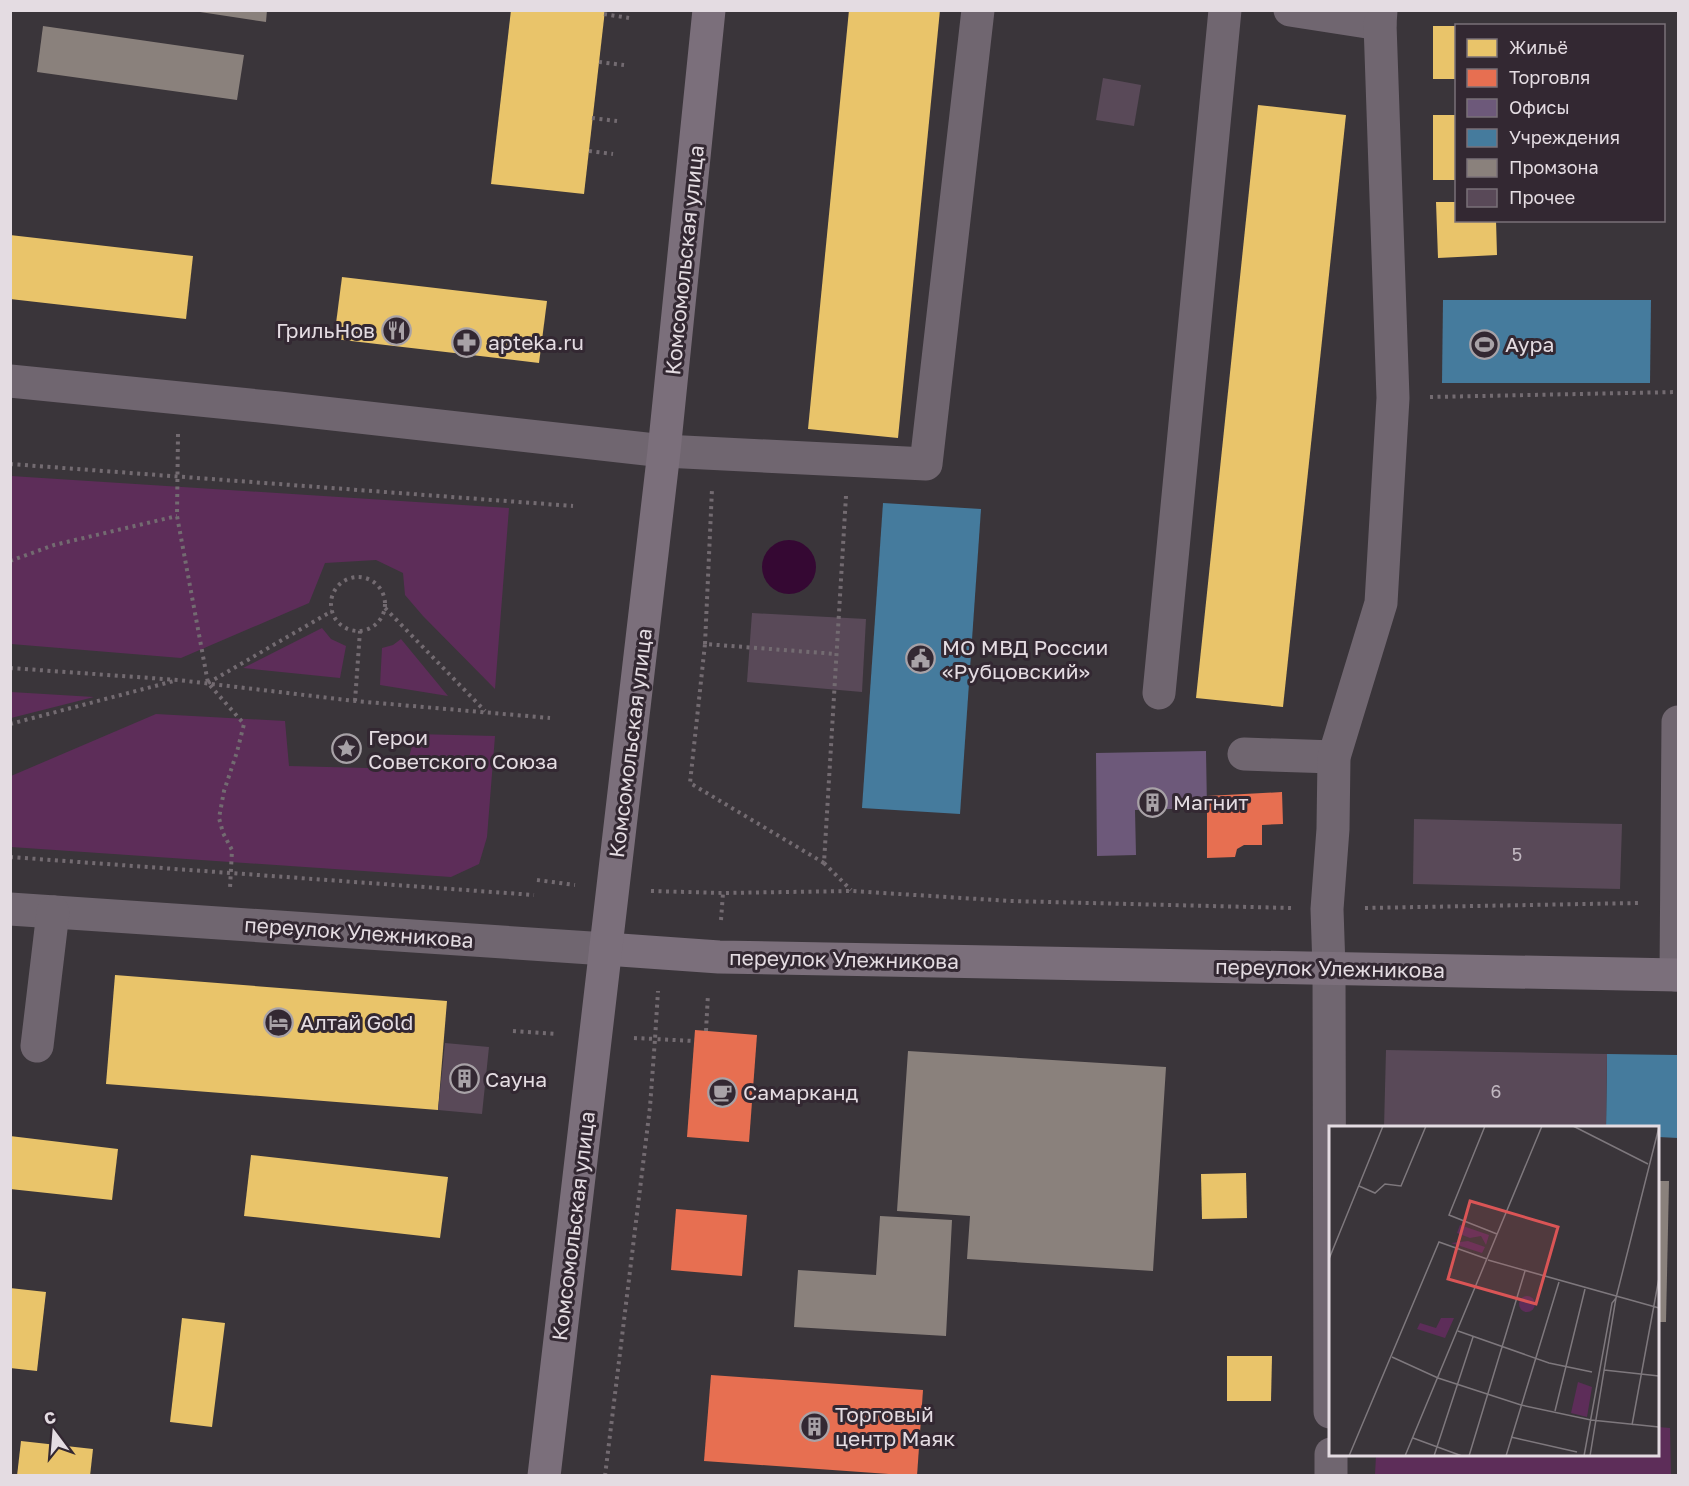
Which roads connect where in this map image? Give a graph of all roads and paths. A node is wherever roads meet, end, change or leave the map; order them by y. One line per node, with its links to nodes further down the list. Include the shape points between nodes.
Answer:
1 (709, 10): 18 (main road, Комсомольская улица)
2 (978, 10): 20 (street, via 927,464)
3 (1225, 10): 34 (street)
4 (1290, 10): 6 (street)
5 (604, 14): 7 (path)
6 (1381, 17): 17 (street)
7 (629, 18)
8 (599, 62): 9 (path)
9 (624, 65)
10 (592, 118): 11 (path)
11 (617, 121)
12 (589, 151): 13 (path)
13 (613, 154)
14 (10, 381): 16 (street)
15 (1678, 392): 17 (path)
16 (178, 397): 18 (street); 22 (path)
17 (1393, 398): 41 (street, via 1381,603)
18 (664, 451): 19 (street); 46 (main road, Комсомольская улица)
19 (713, 454): 20 (street); 29 (path)
20 (848, 461): 30 (path)
21 (10, 464): 22 (path)
22 (178, 476): 23 (path); 24 (path)
23 (573, 506)
24 (177, 516): 25 (path, via 54,545); 33 (path)
25 (10, 561)
26 (385, 608): 27 (path, via 383,591 377,584 353,577 333,594); 28 (path, via 377,623); 36 (path)
27 (332, 611): 28 (path, via 343,626); 33 (path)
28 (360, 631): 35 (path)
29 (705, 644): 30 (path); 43 (path, via 690,783)
30 (836, 654): 43 (path)
31 (10, 668): 32 (path)
32 (178, 680): 33 (path); 39 (path)
33 (208, 683): 35 (path); 44 (path, via 244,724 219,818 232,850)
34 (1159, 693)
35 (355, 701): 36 (path)
36 (486, 712): 37 (path)
37 (550, 718)
38 (1678, 722): 50 (street)
39 (10, 724)
40 (1244, 754): 41 (street)
41 (1334, 757): 52 (street)
42 (10, 857): 44 (path)
43 (824, 863): 47 (path)
44 (231, 874): 49 (path); 54 (path)
45 (537, 880): 46 (path)
46 (614, 890): 48 (path); 55 (main road, Комсомольская улица)
47 (852, 891): 48 (path); 52 (path, via 1010,902)
48 (723, 893): 56 (path)
49 (534, 895)
50 (1677, 903): 52 (path); 58 (street)
51 (10, 909): 53 (street, переулок Улежникова)
52 (1327, 909): 57 (street)
53 (53, 912): 54 (street, переулок Улежникова); 67 (street)
54 (229, 924): 55 (street, переулок Улежникова)
55 (606, 949): 56 (main road, переулок Улежникова); 64 (main road, Комсомольская улица)
56 (719, 957): 57 (main road, переулок Улежникова); 61 (path, via 717,994)
57 (1329, 968): 58 (main road, переулок Улежникова); 68 (street)
58 (1677, 975)
59 (668, 991): 65 (path, via 657,990)
60 (698, 993): 61 (path)
61 (708, 993): 63 (path)
62 (513, 1031): 64 (path)
63 (706, 1031)
64 (596, 1036): 65 (path); 70 (main road, Комсомольская улица)
65 (655, 1039): 66 (path); 71 (path)
66 (694, 1041)
67 (37, 1046)
68 (1329, 1126)
69 (1331, 1456): 72 (street)
70 (544, 1476)
71 (605, 1476)
72 (1331, 1476)

